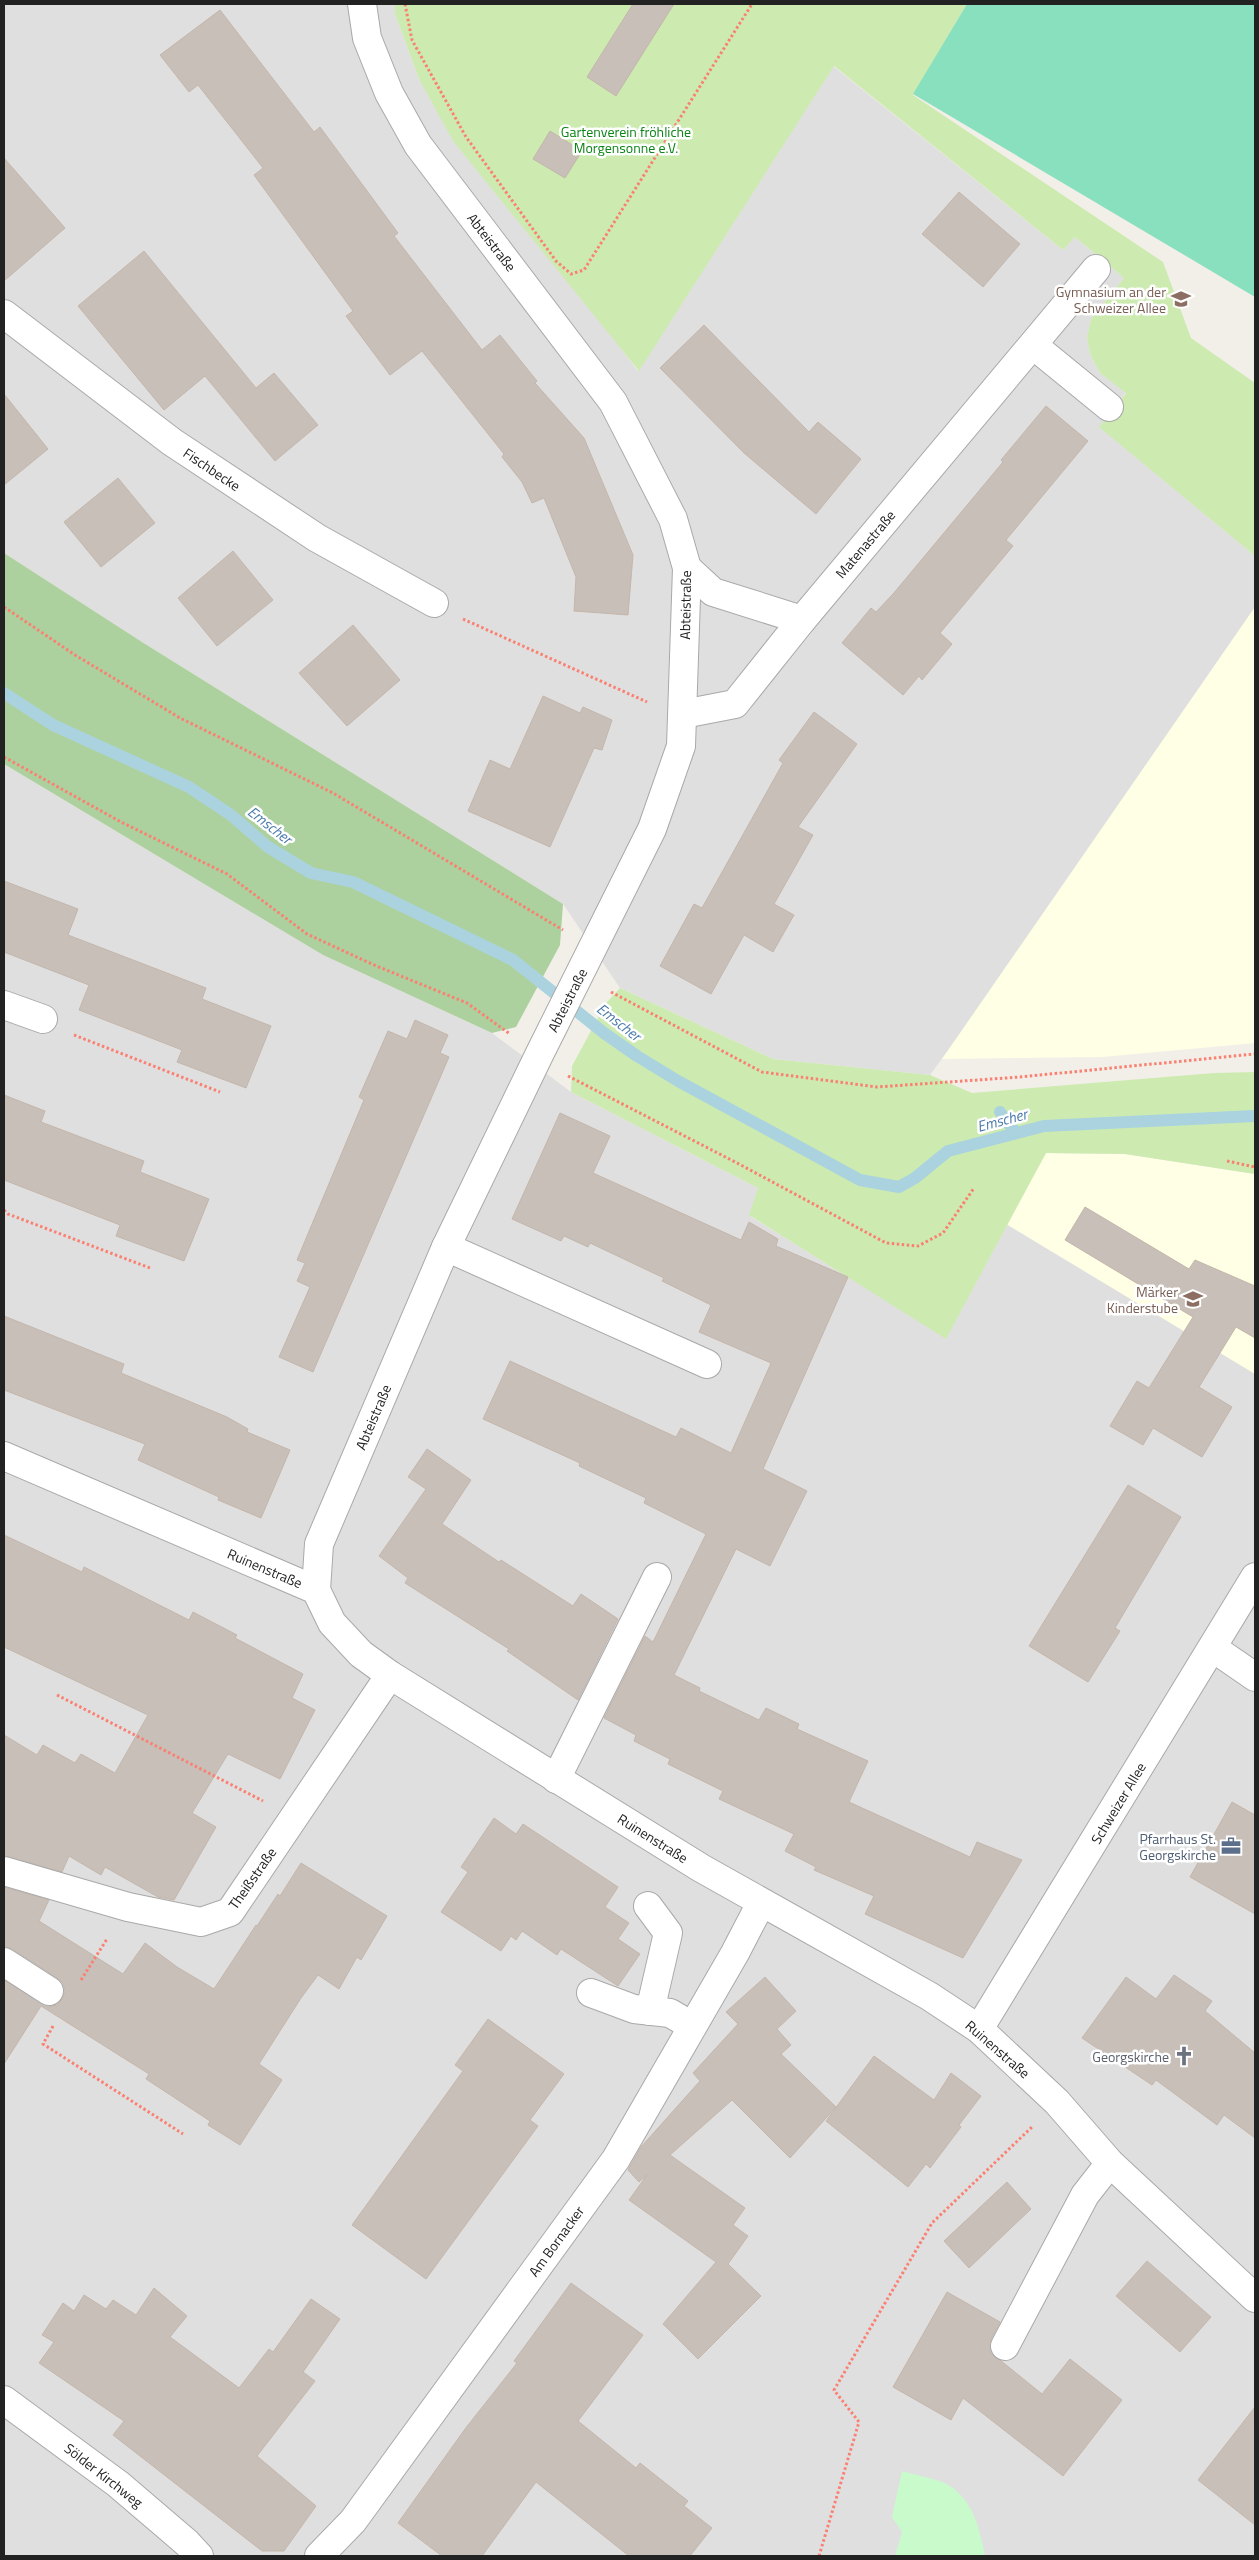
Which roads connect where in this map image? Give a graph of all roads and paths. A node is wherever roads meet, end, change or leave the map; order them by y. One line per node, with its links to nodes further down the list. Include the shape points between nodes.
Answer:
1 (362, 4): 8 (street, Abteistraße, via 367,38 389,93 418,145 613,402 673,518)
2 (405, 4): 3 (path, via 412,40 466,136 556,261 571,274 584,270)
3 (752, 4)
4 (1096, 269): 6 (street, Matenastraße)
5 (4, 314): 9 (street, Fischbecke, via 172,442 317,538)
6 (1033, 345): 7 (street); 11 (street, Matenastraße)
7 (1109, 407)
8 (687, 568): 11 (street, via 714,592); 12 (street, Abteistraße)
9 (434, 603): 12 (path, via 478,627 631,696)
10 (4, 607): 14 (path, via 75,656 180,718 333,793)
11 (802, 620): 12 (street, Matenastraße, via 735,704)
12 (683, 714): 14 (street, Abteistraße, via 682,746 652,829)
13 (4, 757): 17 (path, via 121,822 228,874 307,934 374,966 468,1003)
14 (585, 965): 17 (street, Abteistraße); 18 (path, via 616,995 762,1072 877,1087)
15 (4, 1005): 16 (street)
16 (42, 1019): 19 (path, via 83,1041)
17 (542, 1049): 22 (path, via 571,1078 886,1243 918,1246 943,1233); 24 (street, Abteistraße)
18 (1255, 1054)
19 (220, 1092)
20 (1227, 1161): 21 (path)
21 (1255, 1167)
22 (974, 1188)
23 (4, 1210): 25 (path)
24 (446, 1247): 26 (street); 30 (street, Abteistraße, via 318,1544)
25 (150, 1268)
26 (707, 1364)
27 (4, 1456): 30 (street, Ruinenstraße)
28 (657, 1577): 35 (street)
29 (1255, 1577): 31 (street, Schweizer Allee)
30 (316, 1590): 32 (street, Ruinenstraße, via 332,1623 361,1654)
31 (1213, 1648): 33 (street); 48 (street, Schweizer Allee)
32 (390, 1675): 35 (street, Ruinenstraße); 36 (street, Theißstraße)
33 (1255, 1677)
34 (57, 1695): 36 (path)
35 (556, 1779): 38 (street, Ruinenstraße)
36 (294, 1818): 40 (street, Theißstraße, via 230,1912 201,1922)
37 (4, 1870): 40 (street, Theißstraße)
38 (761, 1903): 47 (street, Am Bornacker); 48 (street, Ruinenstraße, via 929,1996)
39 (648, 1906): 45 (street, via 668,1933)
40 (128, 1907): 42 (path)
41 (4, 1962): 43 (street)
42 (77, 1988)
43 (49, 1991)
44 (591, 1994): 45 (street, via 634,2009)
45 (650, 2011): 47 (street, via 670,2013)
46 (57, 2020): 50 (path, via 43,2044)
47 (692, 2026): 56 (street, Am Bornacker, via 616,2159 347,2529)
48 (979, 2028): 51 (street, Ruinenstraße, via 1058,2102)
49 (1036, 2123): 57 (path, via 932,2223 834,2390 859,2422)
50 (183, 2134)
51 (1110, 2163): 52 (street, Ruinenstraße); 53 (street, via 1085,2195)
52 (1255, 2298)
53 (1005, 2346)
54 (4, 2400): 55 (street, Sölder Kirchweg, via 118,2484)
55 (199, 2556)
56 (319, 2556)
57 (819, 2556)

